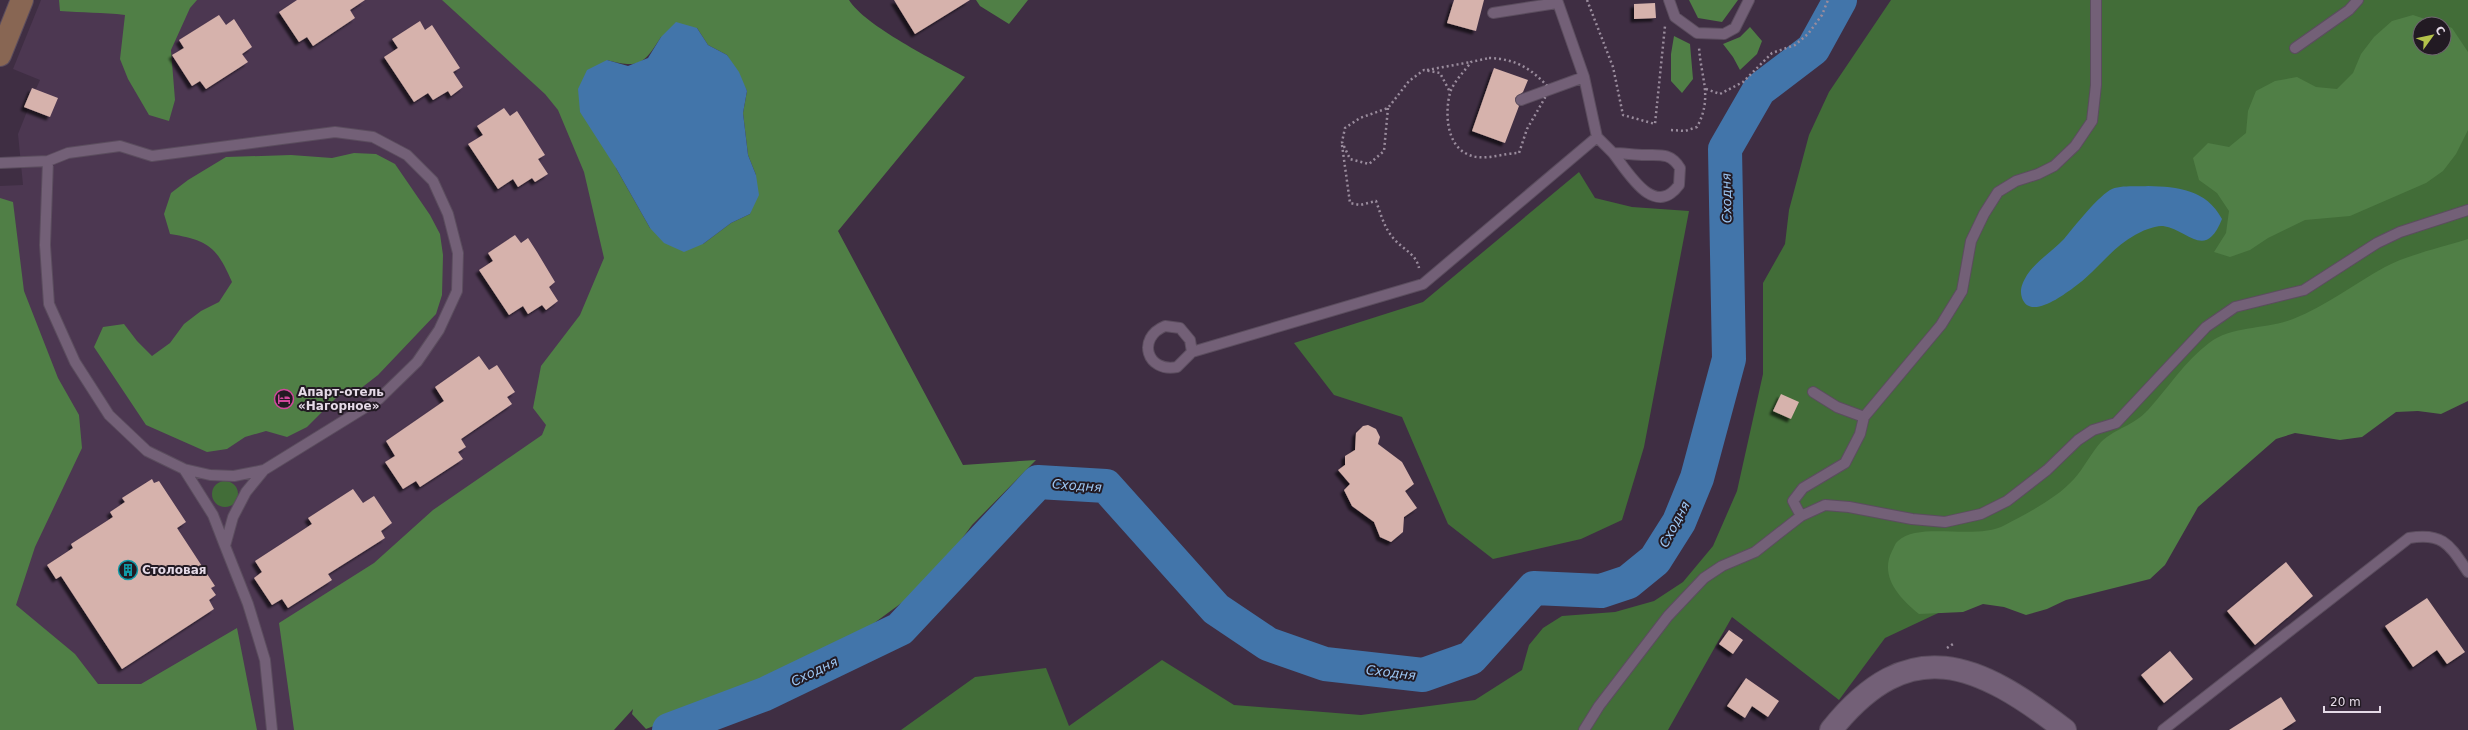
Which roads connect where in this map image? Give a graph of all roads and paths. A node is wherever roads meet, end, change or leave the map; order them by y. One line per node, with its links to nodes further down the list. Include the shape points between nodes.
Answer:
1 (22, 0): 12 (main road)
2 (1587, 0): 8 (path, via 1614,67 1623,115 1655,124 1662,37)
3 (1749, 0): 10 (lane, via 1735,28 1724,34)
4 (1828, 0): 17 (path, via 1817,22 1795,45 1772,52 1743,82 1720,94)
5 (2096, 0): 31 (lane, via 2096,85 2092,121 2075,146 2054,166 2016,181 1998,192 1984,214 1972,241 1962,291 1941,324)
6 (2358, 0): 11 (lane, via 2349,10)
7 (1557, 1): 9 (lane); 15 (lane)
8 (1670, 1): 10 (lane, via 1675,17)
9 (1492, 13)
10 (1697, 33): 17 (path, via 1700,70)
11 (2295, 48)
12 (0, 56)
13 (1471, 62): 14 (path); 16 (path, via 1489,58 1504,59 1534,71); 18 (path)
14 (1424, 70): 18 (path, via 1440,73); 20 (path, via 1409,81)
15 (1584, 77): 16 (lane); 22 (lane)
16 (1550, 89): 18 (path, via 1527,129 1519,153 1486,157 1467,154 1452,140 1447,117); 19 (lane)
17 (1706, 89): 21 (path, via 1705,113 1697,127 1685,131)
18 (1450, 92)
19 (1521, 100)
20 (1388, 108): 23 (path, via 1360,118 1345,128); 23 (path, via 1384,151 1368,164 1350,159)
21 (1671, 130)
22 (1597, 137): 24 (lane); 28 (lane)
23 (1342, 142): 28 (path, via 1350,203 1376,201 1384,222 1395,240 1418,260)
24 (1613, 152): 24 (lane, via 1635,182 1651,196 1667,196 1679,184 1680,168 1670,157 1663,154)
25 (48, 161): 26 (lane); 32 (lane, via 45,245 49,304 75,362 109,416 147,451); 33 (lane, via 68,153 120,146 152,156 335,132 373,138 401,151 433,181 448,214 458,253 457,292 439,330 417,362 379,399)
26 (0, 163)
27 (2468, 210): 34 (lane, via 2400,232 2377,243 2304,290 2235,307 2221,315 2206,327 2116,423 2093,430 2007,501 1981,514 1945,522 1825,505)
28 (1423, 284): 29 (lane)
29 (1192, 352): 29 (lane, via 1186,333 1172,326 1158,329 1148,344 1148,354 1153,362 1169,369 1184,363)
30 (1813, 392): 31 (lane)
31 (1864, 418): 34 (lane, via 1860,434 1845,463 1804,488 1793,501)
32 (184, 469): 33 (lane, via 210,475 234,476); 35 (lane, via 214,515)
33 (264, 470): 35 (lane, via 246,492 236,511)
34 (1801, 516): 38 (lane, via 1755,552 1722,566 1704,578 1668,616 1599,706)
35 (225, 546): 37 (lane, via 248,604 265,660)
36 (2468, 572): 41 (lane, via 2449,546 2438,538 2423,535 2409,538)
37 (272, 730)
38 (1584, 730)
39 (1831, 730): 40 (street, via 1850,706 1889,677 1906,670 1931,667 1956,668 2002,688 2030,703)
40 (2065, 730)
41 (2163, 730)

